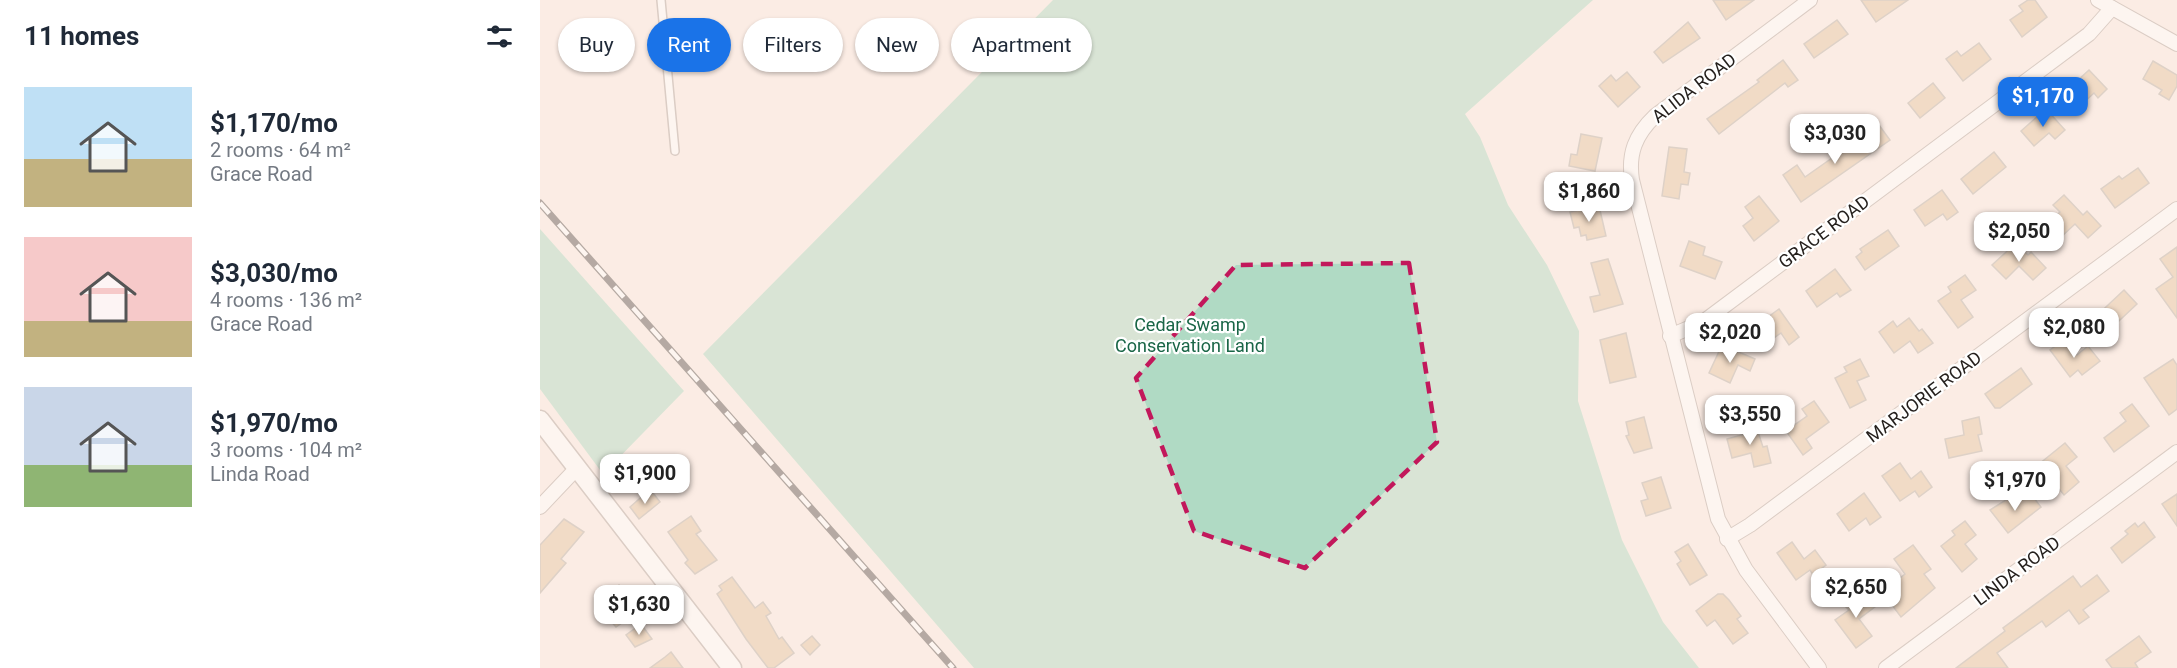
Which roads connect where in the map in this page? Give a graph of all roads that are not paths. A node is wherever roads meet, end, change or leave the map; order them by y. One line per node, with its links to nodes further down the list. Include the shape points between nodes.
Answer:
1 (661, 0): 6 (lane)
2 (1810, 0): 8 (street, ALIDA ROAD, via 1655,116 1636,141 1630,164 1632,180)
3 (2098, 0): 4 (street)
4 (2112, 8): 5 (street); 8 (street, GRACE ROAD, via 2090,34 1703,322)
5 (2177, 44)
6 (675, 151)
7 (2177, 209): 13 (street, MARJORIE ROAD)
8 (1670, 336): 13 (street, ALIDA ROAD, via 1712,498)
9 (540, 420): 11 (main road)
10 (2177, 452): 16 (street, LINDA ROAD)
11 (576, 469): 12 (street); 14 (main road)
12 (540, 507)
13 (1727, 539): 15 (street, ALIDA ROAD)
14 (732, 668)
15 (1819, 668)
16 (1886, 668)

